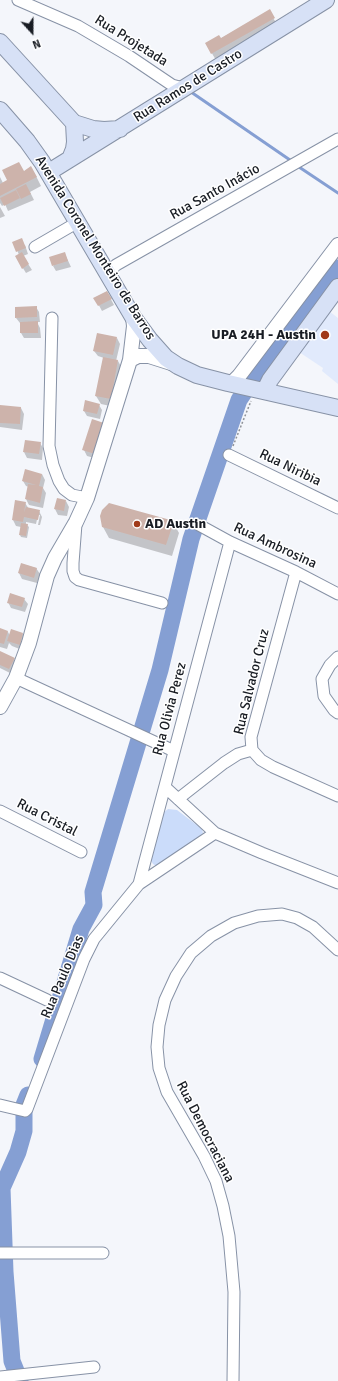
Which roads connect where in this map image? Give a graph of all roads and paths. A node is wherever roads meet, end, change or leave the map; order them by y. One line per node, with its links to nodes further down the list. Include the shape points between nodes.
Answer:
1 (18, 0): 5 (street, Rua Projetada, via 78,26 172,85)
2 (326, 0): 3 (main road, Rua Ramos de Castro)
3 (309, 4): 5 (main road, Rua Ramos de Castro)
4 (0, 42): 7 (main road)
5 (183, 88): 8 (main road, Rua Ramos de Castro)
6 (2, 115): 11 (main road, Avenida Coronel Monteiro de Barros, via 27,141)
7 (71, 120): 8 (main road, via 93,129); 10 (main road, via 75,142)
8 (120, 129): 10 (main road, Rua Ramos de Castro)
9 (338, 139): 15 (street, Rua Santo Inácio, via 116,265)
10 (70, 159): 11 (main road, Rua Ramos de Castro)
11 (49, 172): 12 (main road, Avenida Coronel Monteiro de Barros)
12 (78, 222): 14 (street); 15 (main road, Avenida Coronel Monteiro de Barros)
13 (338, 245): 21 (street, via 233,382)
14 (35, 247)
15 (108, 273): 17 (main road, Avenida Coronel Monteiro de Barros)
16 (338, 287): 21 (main road, via 267,386)
17 (133, 316): 19 (street); 20 (main road, Avenida Coronel Monteiro de Barros, via 150,340)
18 (52, 318): 24 (street, via 49,446 53,466 64,489 72,495)
19 (130, 360): 20 (street, via 138,356 149,356); 24 (street)
20 (172, 363): 21 (main road, Avenida Coronel Monteiro de Barros, via 189,372)
21 (250, 388): 22 (main road, Avenida Coronel Monteiro de Barros); 23 (path, via 251,401)
22 (338, 408)
23 (230, 455): 25 (street, Rua Niribia)
24 (87, 498): 26 (street)
25 (338, 508)
26 (76, 522): 31 (street, via 73,571 79,580); 33 (street, via 47,576 29,643)
27 (199, 525): 28 (street, Rua Ambrosina)
28 (230, 542): 29 (street, Rua Ambrosina); 37 (street, Rua Olivia Perez)
29 (296, 572): 30 (street, Rua Ambrosina); 36 (street, Rua Salvador Cruz, via 251,737)
30 (338, 594)
31 (162, 603)
32 (338, 657): 35 (street, via 322,679 324,696)
33 (16, 678): 34 (street); 37 (street)
34 (0, 707)
35 (338, 713)
36 (252, 750): 39 (street, Rua Salvador Cruz, via 261,760 274,767); 40 (street, via 238,754 224,763)
37 (174, 751): 38 (street, Rua Olivia Perez)
38 (165, 786): 40 (street); 45 (street, Rua Olivia Perez)
39 (338, 796)
40 (178, 799): 42 (street)
41 (0, 811): 43 (street, Rua Cristal)
42 (215, 833): 44 (street); 45 (street, Rua Paulo Dias)
43 (82, 852)
44 (338, 883)
45 (140, 884): 49 (street, Rua Paulo Dias, via 94,939 87,952 26,1110)
46 (338, 950): 54 (street, Rua Democraciana, via 313,927 297,918 282,914 258,916 234,923 211,936 191,953 165,1000 157,1047 159,1068 167,1092 216,1181 224,1206 234,1292)
47 (0, 978): 48 (street)
48 (47, 1000)
49 (0, 1105)
50 (0, 1253): 51 (street)
51 (103, 1253)
52 (94, 1368): 53 (street)
53 (2, 1377)
54 (233, 1381)

